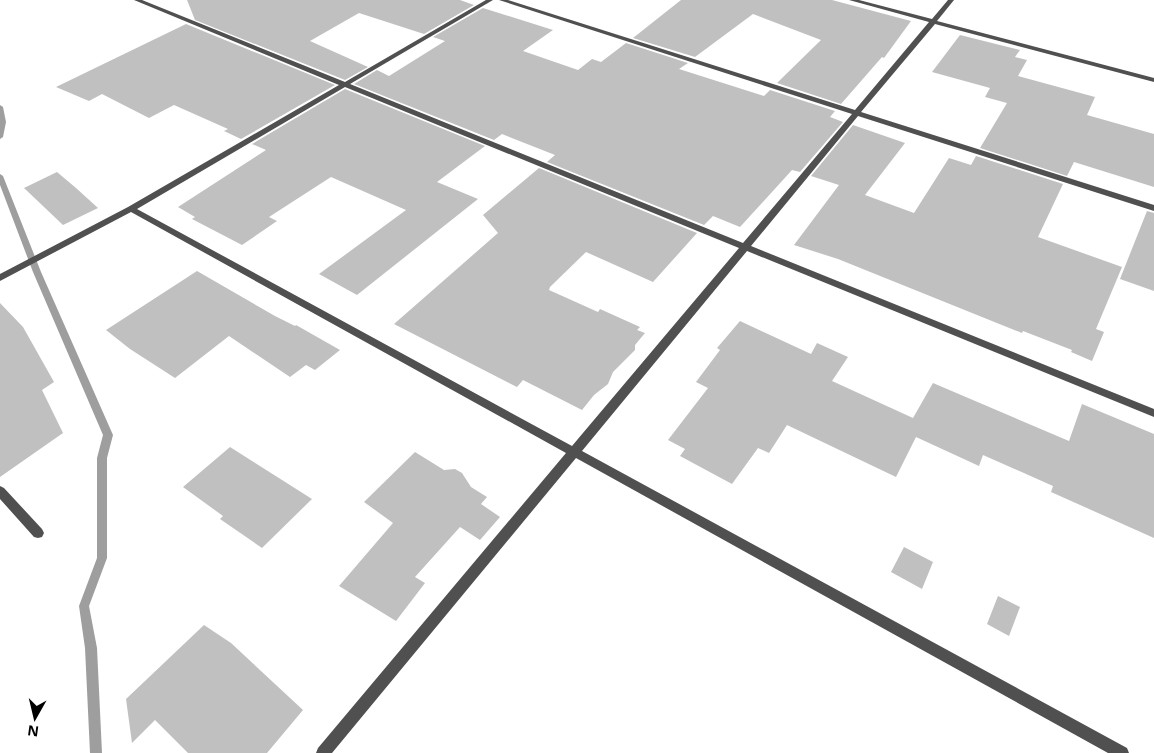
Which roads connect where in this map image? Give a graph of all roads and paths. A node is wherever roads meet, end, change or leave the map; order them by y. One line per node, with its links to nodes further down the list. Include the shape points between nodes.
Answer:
1 (137, 0): 8 (street)
2 (490, 0): 8 (street)
3 (502, 0): 9 (street)
4 (852, 0): 6 (street)
5 (951, 0): 6 (street)
6 (933, 22): 7 (street); 9 (street)
7 (1154, 80)
8 (345, 84): 11 (street); 12 (street)
9 (856, 114): 10 (street); 12 (street)
10 (1154, 208)
11 (132, 209): 13 (street); 15 (street)
12 (745, 247): 14 (street); 15 (street)
13 (0, 278)
14 (1154, 412)
15 (574, 452): 18 (street); 19 (street)
16 (0, 491): 17 (street)
17 (38, 533)
18 (323, 753)
19 (1122, 753)

